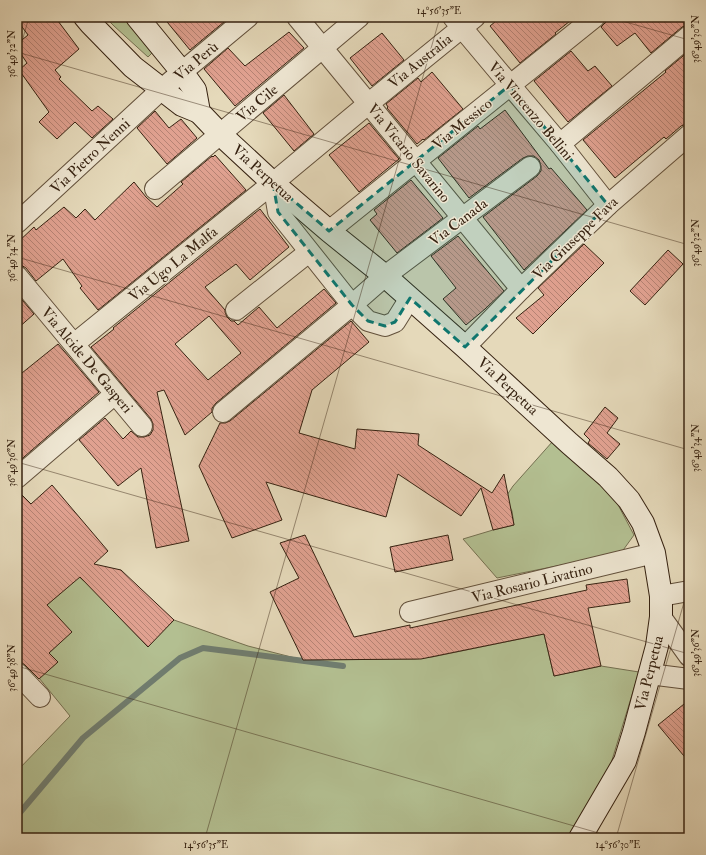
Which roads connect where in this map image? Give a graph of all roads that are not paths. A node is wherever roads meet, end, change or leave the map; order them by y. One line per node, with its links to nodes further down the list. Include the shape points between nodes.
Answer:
1 (85, 17): 12 (street, via 133,67)
2 (137, 17): 10 (street, Via Perpetua)
3 (248, 17): 10 (street, Via Perù)
4 (297, 17): 9 (street, Via Vicario Savarino)
5 (359, 17): 9 (street, Via Cile)
6 (595, 17): 11 (street, Via Messico)
7 (463, 20): 11 (street, Via Vincenzo Bellini); 13 (street, Via Australia)
8 (689, 36): 17 (street)
9 (322, 47): 13 (street, Via Vicario Savarino); 15 (street, Via Cile)
10 (182, 72): 12 (street, Via Perù); 14 (street, Via Perpetua, via 195,90)
11 (510, 85): 17 (street, Via Vincenzo Bellini); 18 (street, Via Messico)
12 (162, 89): 14 (street, via 182,105); 24 (street, Via Pietro Nenni)
13 (368, 104): 18 (street, Via Vicario Savarino); 20 (street, Via Australia)
14 (200, 112): 15 (street, Via Perpetua)
15 (220, 134): 20 (street, Via Perpetua); 21 (street, Via Cile)
16 (689, 135): 22 (street, Via Giuseppe Fava)
17 (560, 144): 22 (street, Via Vincenzo Bellini)
18 (416, 162): 23 (street, Via Vicario Savarino); 25 (street, Via Messico)
19 (530, 167): 23 (street, Via Canada)
20 (273, 183): 25 (street, Via Perpetua); 26 (street, via 278,212); 33 (street, Via Ugo La Malfa)
21 (155, 189)
22 (608, 205): 29 (street, Via Giuseppe Fava)
23 (462, 219): 28 (street, Via Canada); 29 (street, Via Vicario Savarino)
24 (17, 222)
25 (329, 231): 28 (street, Via Perpetua)
26 (309, 252): 31 (street); 32 (street)
27 (17, 276): 33 (street, Via Alcide De Gasperi)
28 (386, 276): 30 (street, Via Perpetua); 31 (street, Via Canada)
29 (521, 289): 34 (street, Via Giuseppe Fava)
30 (410, 298): 31 (street, via 395,322 385,326 368,320); 34 (street, Via Perpetua)
31 (352, 305): 36 (street, Via Canada)
32 (236, 310)
33 (74, 344): 35 (street, Via Alcide De Gasperi)
34 (465, 347): 39 (street, Via Perpetua, via 608,477 629,500 643,523)
35 (115, 394): 37 (street, Via Alcide De Gasperi); 38 (street)
36 (223, 412)
37 (142, 426)
38 (17, 478)
39 (654, 553): 41 (street, Via Perpetua); 42 (street, Via Rosario Livatino)
40 (689, 592): 41 (street)
41 (661, 596): 43 (street, Via Perpetua)
42 (410, 612)
43 (661, 617): 44 (street); 46 (street, Via Perpetua)
44 (689, 656)
45 (17, 673): 48 (street)
46 (649, 674): 47 (street); 49 (street, Via Perpetua, via 625,761)
47 (689, 679)
48 (40, 697)
49 (580, 838)

